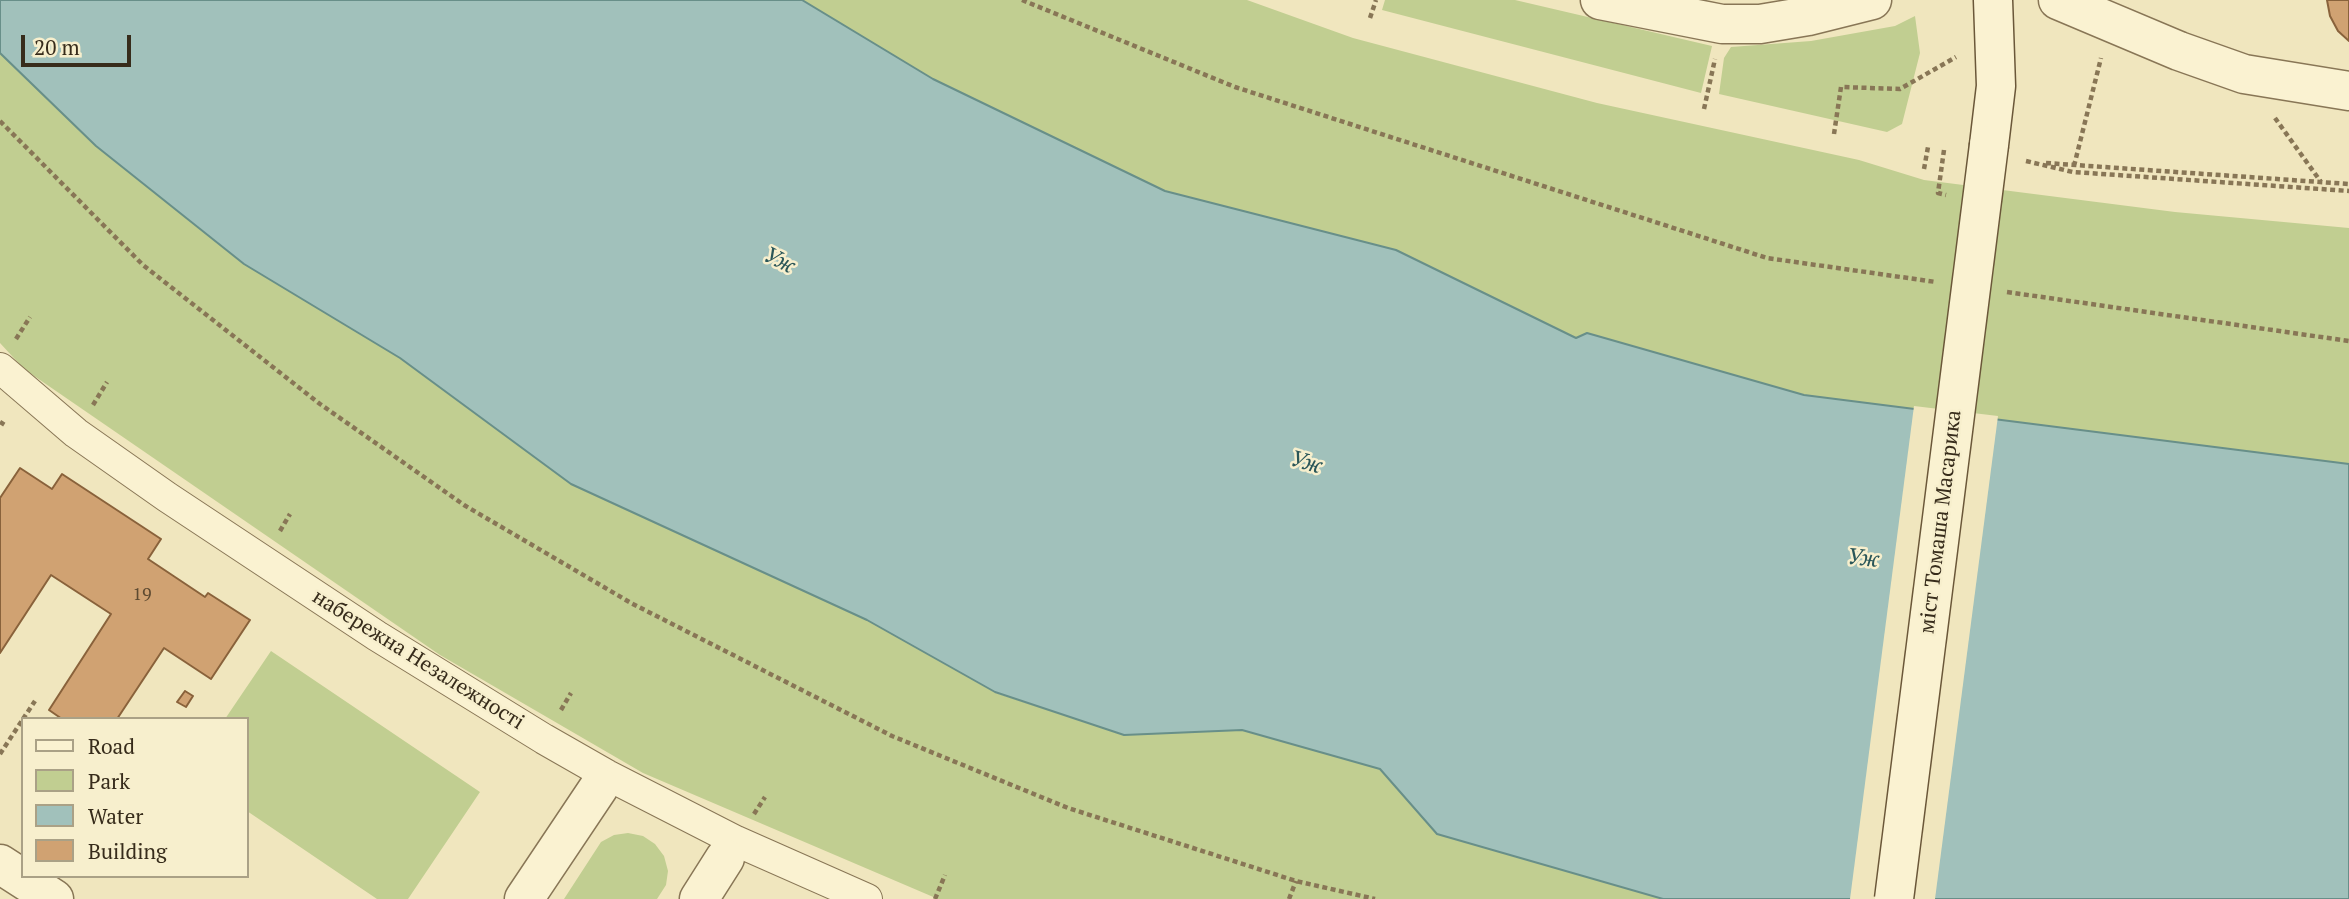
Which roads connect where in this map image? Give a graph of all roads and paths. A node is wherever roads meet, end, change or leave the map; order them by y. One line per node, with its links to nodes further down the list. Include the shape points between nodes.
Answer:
1 (1022, 0): 24 (path, via 1235,87 1767,258)
2 (1376, 0): 8 (path)
3 (1600, 0): 4 (main road, via 1722,24 1760,24)
4 (1872, 0)
5 (1993, 0): 12 (main road)
6 (2022, 0): 12 (main road)
7 (2058, 0): 13 (main road, via 2244,74)
8 (1370, 18)
9 (1963, 54): 16 (path, via 1900,89 1841,87)
10 (2102, 54): 19 (path)
11 (1714, 62): 14 (path)
12 (1996, 86): 46 (main road, міст Томаша Масарика, bridge)
13 (2349, 90)
14 (1704, 109)
15 (0, 121): 38 (path, via 143,265 320,404 464,505 631,603 892,736 1068,808)
16 (1834, 134)
17 (1928, 147): 20 (path)
18 (1944, 150): 23 (path)
19 (2074, 166): 21 (path); 22 (path, via 2025,161 2073,172)
20 (1924, 170)
21 (2349, 184)
22 (2349, 191)
23 (1938, 193)
24 (1947, 283)
25 (2003, 291): 26 (path)
26 (2349, 341)
27 (0, 368): 32 (street, набережна Незалежності, via 76,433 262,562)
28 (35, 701): 29 (path)
29 (24, 717)
30 (21, 722): 31 (path)
31 (0, 754)
32 (603, 781): 33 (street, набережна Незалежності); 40 (main road)
33 (731, 849): 41 (main road); 42 (street, набережна Незалежності)
34 (0, 864): 36 (main road)
35 (945, 875): 43 (path)
36 (21, 878)
37 (22, 878): 39 (main road)
38 (1296, 881): 44 (path); 45 (path)
39 (54, 899)
40 (524, 899)
41 (699, 899)
42 (867, 899)
43 (935, 899)
44 (1289, 899)
45 (1375, 899)
46 (1894, 899)

